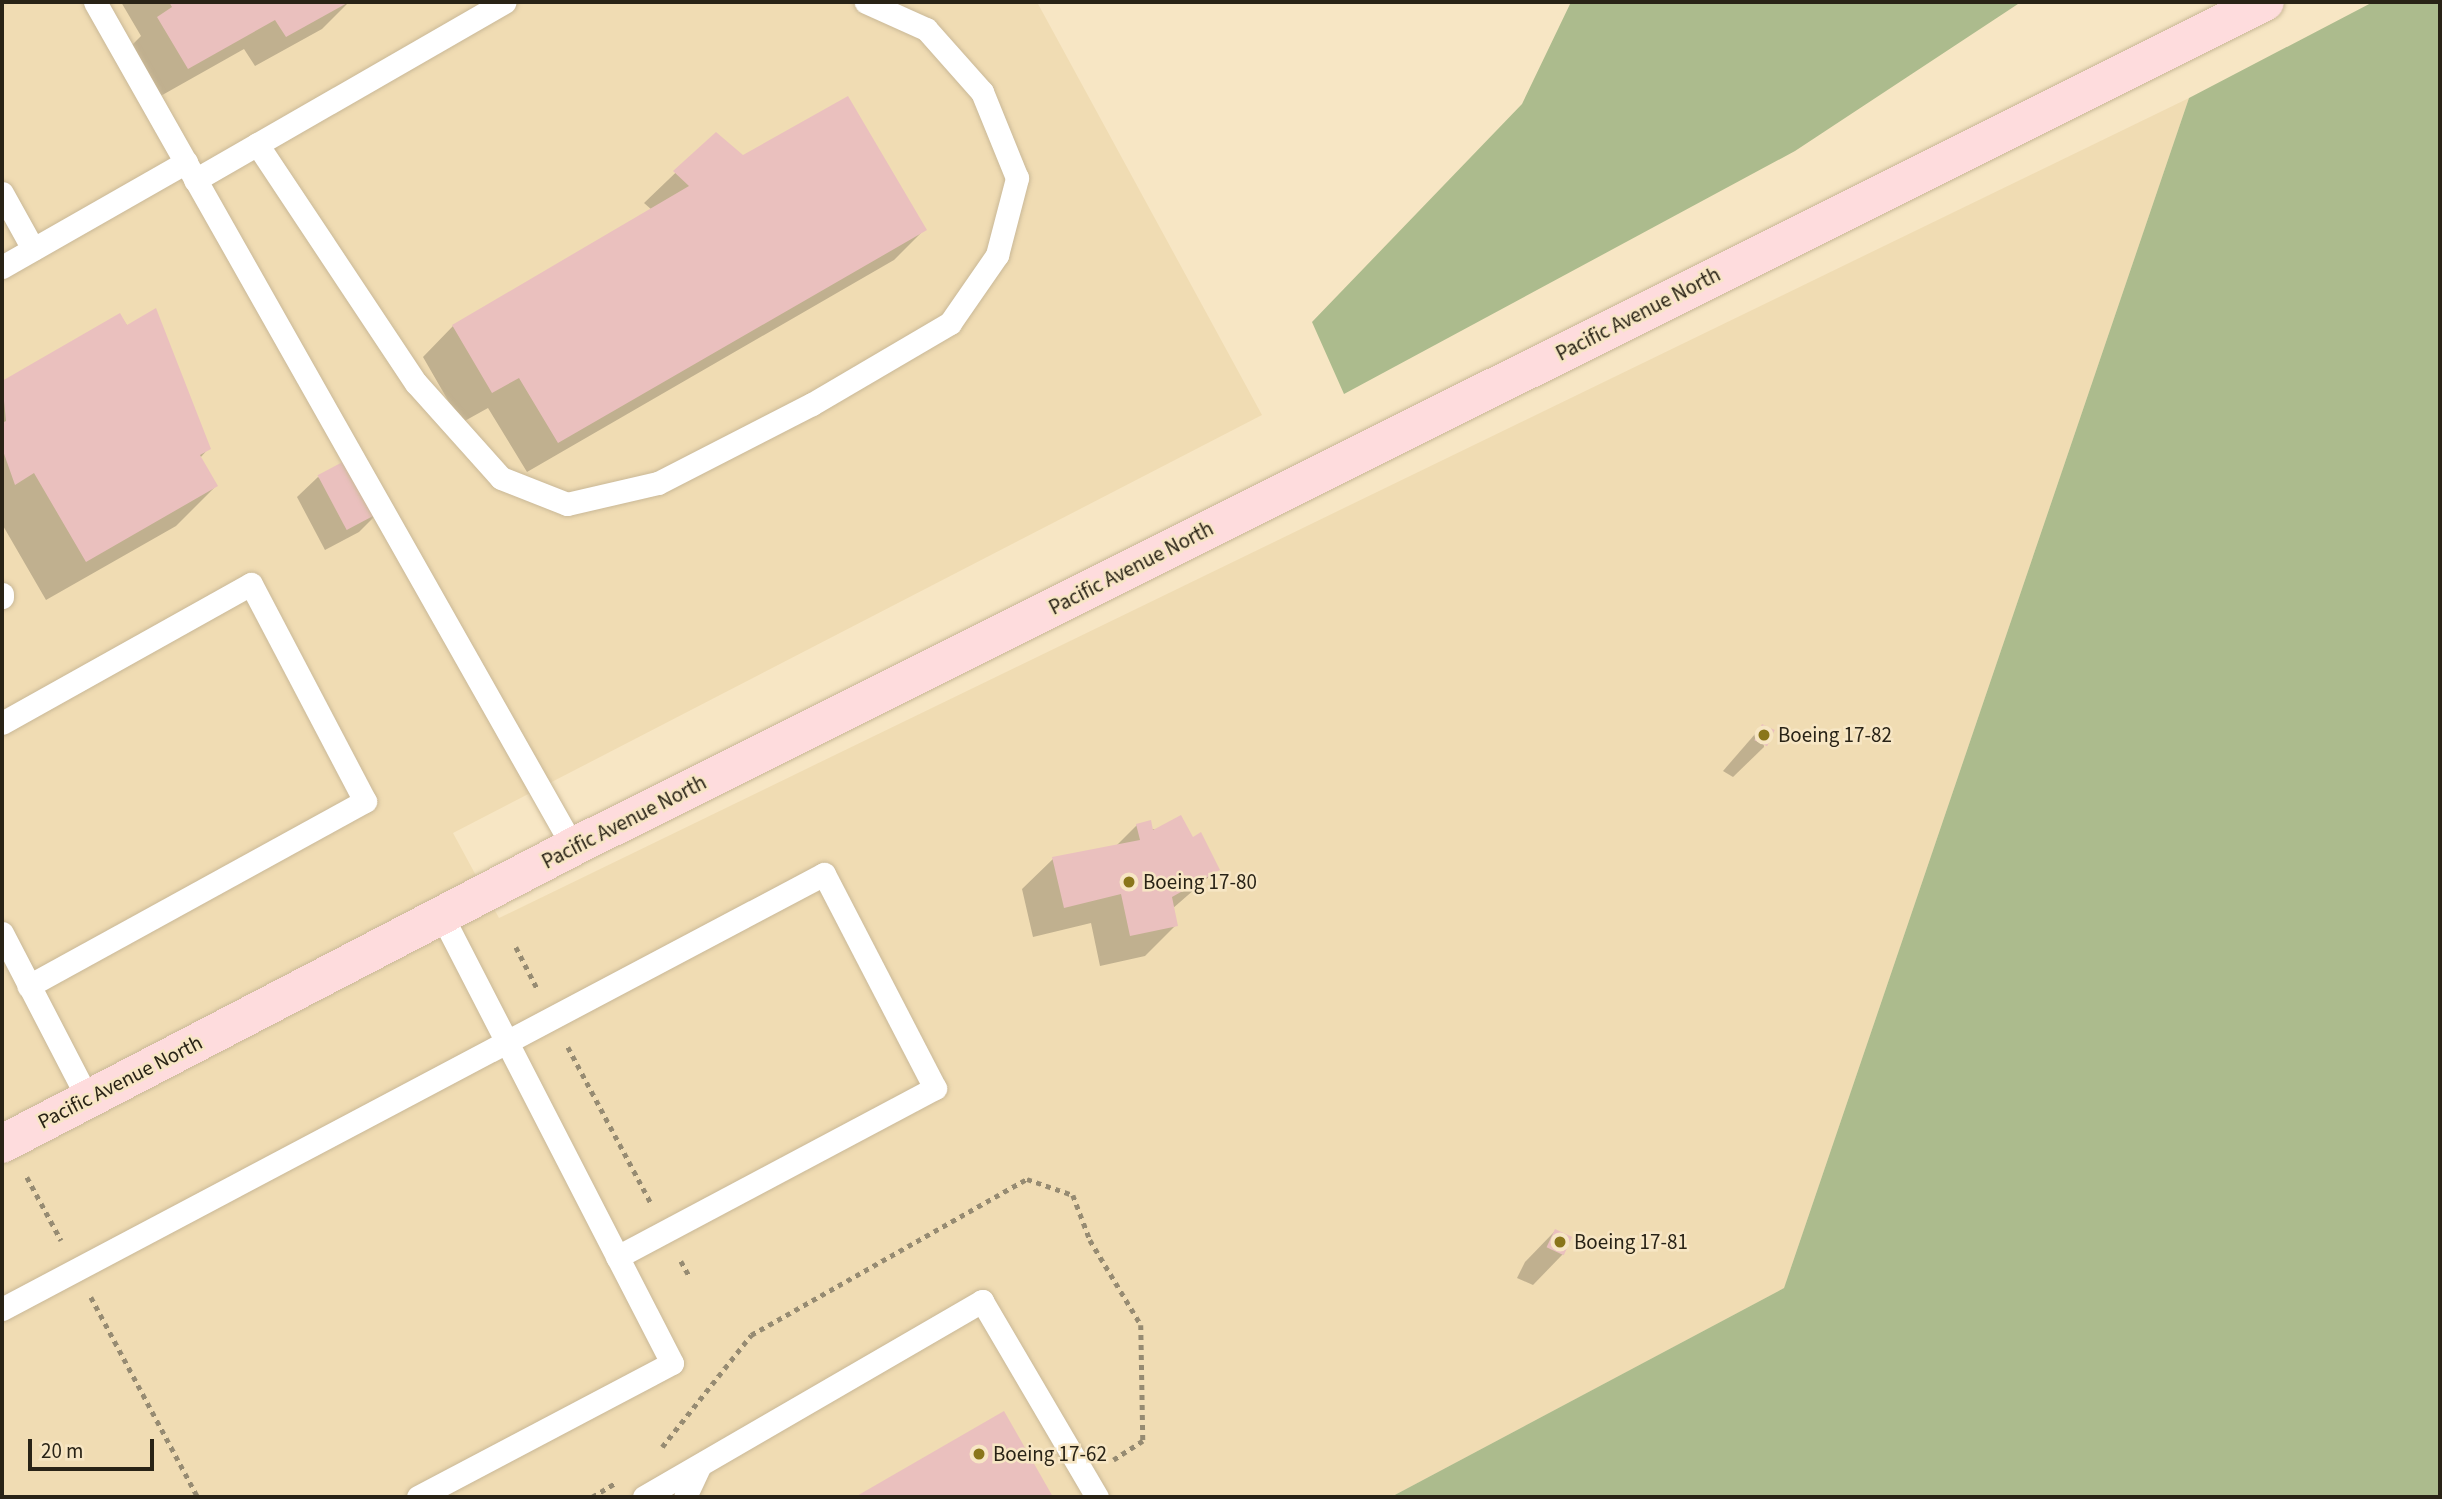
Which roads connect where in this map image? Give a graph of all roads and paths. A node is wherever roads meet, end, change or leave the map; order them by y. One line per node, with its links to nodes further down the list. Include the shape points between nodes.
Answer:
1 (95, 2): 6 (lane)
2 (505, 2): 5 (lane)
3 (866, 2): 5 (lane, via 926,29 982,92 1017,178 997,255 950,323 813,404 657,483 580,501 567,504 502,478 467,440 416,383)
4 (2265, 2): 11 (street, Pacific Avenue North)
5 (257, 144): 6 (lane)
6 (191, 171): 8 (lane); 11 (lane)
7 (2, 193): 8 (lane)
8 (33, 250): 9 (lane)
9 (2, 267)
10 (2, 723): 15 (lane, via 250,584 365,801)
11 (573, 847): 12 (street, Pacific Avenue North)
12 (442, 916): 17 (lane); 18 (street, Pacific Avenue North)
13 (2, 933): 15 (lane)
14 (516, 947): 16 (path)
15 (29, 986): 18 (lane)
16 (552, 1018): 17 (lane); 20 (path); 20 (lane, via 824,874 935,1088)
17 (506, 1042): 21 (lane); 22 (lane)
18 (88, 1099): 19 (street, Pacific Avenue North)
19 (5, 1142): 22 (path)
20 (666, 1231): 21 (lane); 23 (path)
21 (617, 1257): 27 (lane, via 672,1363)
22 (76, 1270): 24 (lane); 26 (path)
23 (690, 1277)
24 (2, 1309)
25 (699, 1465): 28 (lane); 29 (lane); 30 (lane, via 982,1301)
26 (198, 1497)
27 (418, 1497)
28 (644, 1497)
29 (685, 1497)
30 (1097, 1497)

